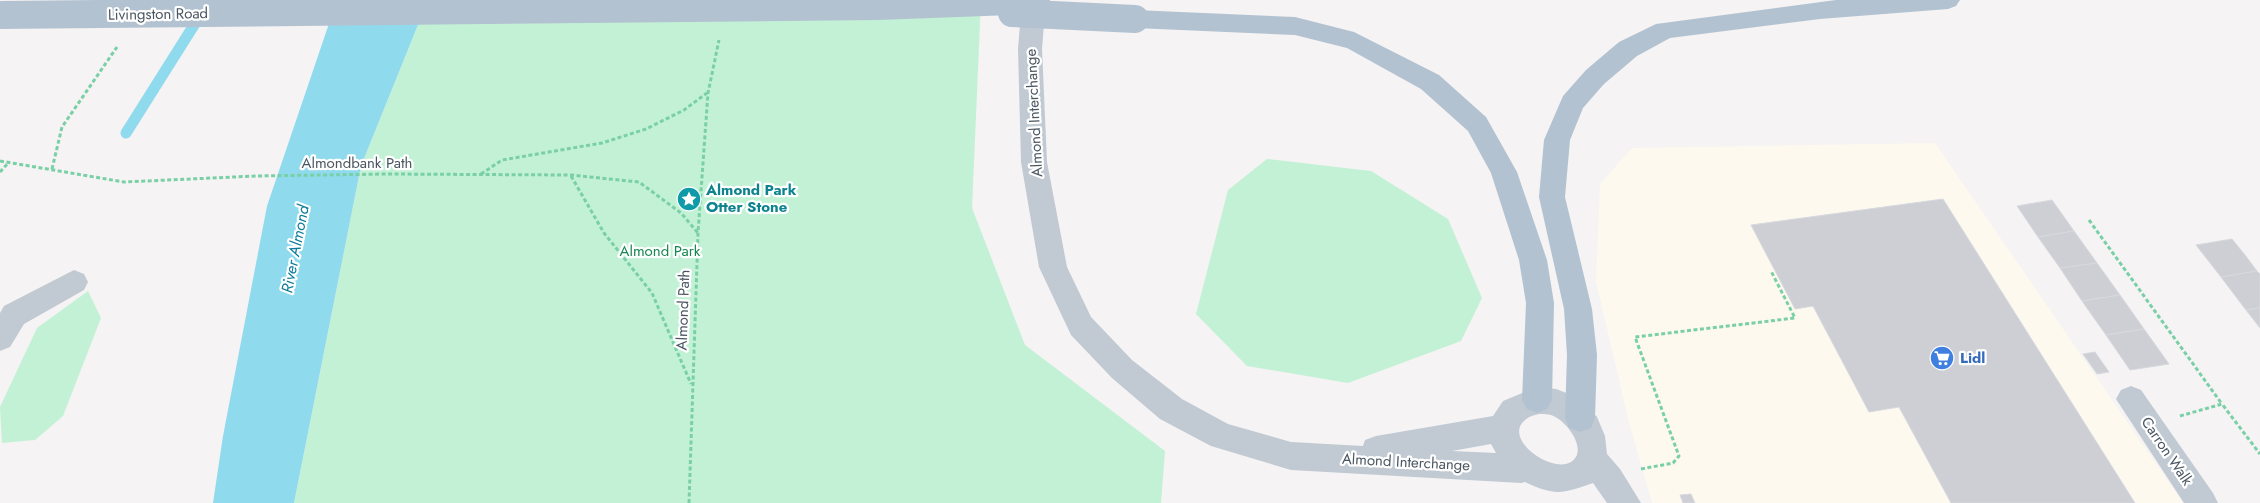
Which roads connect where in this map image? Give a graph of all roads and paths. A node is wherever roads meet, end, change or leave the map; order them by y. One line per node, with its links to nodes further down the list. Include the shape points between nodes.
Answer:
1 (1035, 0): 3 (main road, Livingston Road, bridge); 29 (street, Almond Interchange, via 1030,49 1034,162 1053,267 1081,326 1122,370 1171,409 1222,436)
2 (1948, 0): 25 (main road, via 1820,10 1665,30 1628,49 1595,76 1572,103 1557,140 1552,197 1578,309 1582,356)
3 (878, 6): 4 (main road, Livingston Road, bridge); 23 (main road, bridge, via 1295,26 1354,41 1430,82 1477,124 1504,172 1533,260 1540,303)
4 (306, 12): 5 (main road, Livingston Road, bridge); 6 (main road, bridge)
5 (0, 16)
6 (0, 29)
7 (720, 37): 9 (path, Almond Path)
8 (120, 42): 12 (path, via 62,127)
9 (708, 93): 14 (path, via 684,110 646,129 602,143 502,160); 17 (path, Almond Path)
10 (0, 161): 11 (path, Almondbank Path)
11 (8, 163): 12 (path, Almondbank Path); 13 (path)
12 (52, 169): 14 (path, Almondbank Path, via 124,182 256,176)
13 (0, 172)
14 (480, 175): 15 (path, Almondbank Path)
15 (570, 176): 17 (path, Almondbank Path, via 639,182 680,213); 21 (path, via 604,233 652,293)
16 (2089, 220): 24 (path)
17 (698, 233): 21 (path, Almond Path)
18 (1771, 271): 31 (path, via 1795,318 1635,337 1679,456 1673,463 1649,466)
19 (74, 282): 20 (street, via 14,315)
20 (0, 338)
21 (692, 386): 33 (path, Almond Path)
22 (2131, 399): 26 (street, Carron Walk)
23 (1537, 400): 25 (street, via 1568,408); 27 (street, via 1516,407)
24 (2222, 404): 26 (path); 28 (path)
25 (1580, 418): 31 (street, via 1592,438)
26 (2150, 426): 34 (street, Carron Walk)
27 (1503, 428): 29 (street, Almond Interchange, via 1382,449); 30 (street, via 1506,449)
28 (2260, 454)
29 (1291, 456): 30 (street, Almond Interchange)
30 (1521, 469): 32 (street)
31 (1608, 480): 32 (street, via 1583,472 1568,480)
32 (1560, 492)
33 (689, 503)
34 (2202, 503)

